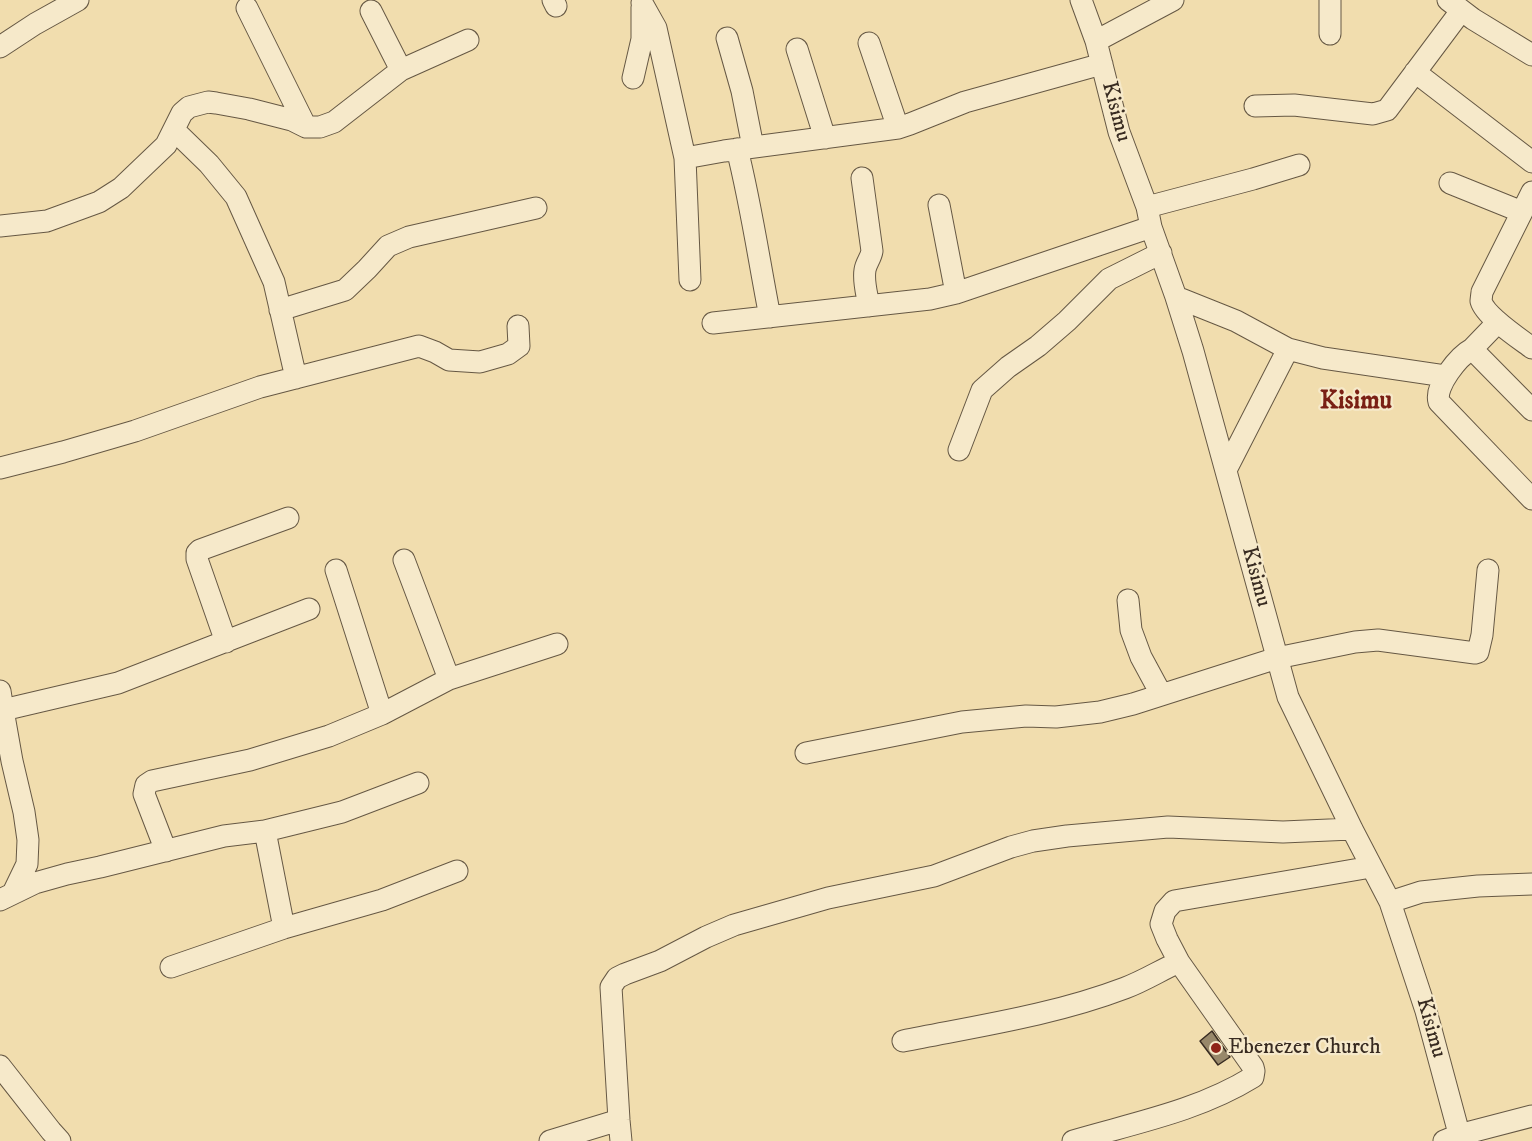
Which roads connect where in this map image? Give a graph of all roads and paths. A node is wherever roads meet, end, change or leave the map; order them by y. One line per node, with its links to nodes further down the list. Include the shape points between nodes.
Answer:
1 (76, 0): 14 (street)
2 (1081, 0): 12 (street, Kisimu)
3 (1173, 0): 12 (street)
4 (1330, 0): 9 (street)
5 (642, 2): 20 (street, via 642,39); 27 (street, via 656,28)
6 (1455, 5): 16 (street); 19 (street)
7 (247, 8): 22 (street)
8 (371, 11): 18 (street)
9 (1330, 34)
10 (727, 38): 26 (street, via 742,91)
11 (468, 40): 18 (street)
12 (1096, 41): 17 (street, Kisimu)
13 (869, 43): 23 (street)
14 (0, 47)
15 (797, 49): 25 (street)
16 (1531, 54)
17 (1102, 64): 23 (street, via 965,102); 36 (street, Kisimu, via 1119,132)
18 (401, 70): 22 (street, via 334,122)
19 (1415, 72): 21 (street, via 1381,113 1294,105); 28 (street)
20 (633, 78)
21 (1255, 106)
22 (306, 127): 24 (street, via 249,109 208,102 189,107)
23 (898, 128): 25 (street)
24 (174, 130): 37 (street, via 161,150 121,188 99,202 46,221); 43 (street, via 236,197 274,282)
25 (825, 138): 26 (street)
26 (745, 148): 27 (street); 44 (street, via 746,184)
27 (685, 158): 39 (street)
28 (1532, 162)
29 (1299, 165): 36 (street)
30 (862, 178): 42 (street, via 873,251 864,278)
31 (1450, 183): 35 (street)
32 (1532, 192): 35 (street)
33 (939, 205): 40 (street)
34 (536, 208): 43 (street, via 409,237 388,246 345,290)
35 (1522, 212): 45 (street, via 1482,292 1481,301)
36 (1149, 217): 38 (street, Kisimu); 40 (street)
37 (0, 226)
38 (1161, 253): 41 (street, Kisimu); 54 (street, via 1109,279 1067,321 982,390)
39 (690, 280)
40 (956, 293): 42 (street, via 930,300)
41 (1176, 297): 49 (street, via 1236,321); 56 (street, Kisimu)
42 (869, 306): 44 (street)
43 (280, 310): 52 (street)
44 (770, 317): 46 (street)
45 (1498, 322): 48 (street); 50 (street)
46 (713, 323)
47 (518, 326): 52 (street, via 519,346 508,354 480,362 449,360 419,346)
48 (1532, 348)
49 (1288, 349): 51 (street); 56 (street)
50 (1472, 349): 51 (street); 53 (street)
51 (1445, 376): 57 (street, via 1438,402)
52 (296, 378): 55 (street, via 135,431)
53 (1532, 410)
54 (959, 450)
55 (0, 468)
56 (1226, 470): 66 (street, Kisimu)
57 (1532, 499)
58 (288, 518): 64 (street, via 197,553)
59 (404, 560): 67 (street)
60 (336, 570): 70 (street)
61 (1488, 570): 66 (street, via 1478,652 1378,640)
62 (1128, 600): 68 (street, via 1131,630 1140,657)
63 (309, 609): 64 (street)
64 (226, 642): 69 (street, via 118,683)
65 (557, 644): 67 (street)
66 (1277, 658): 68 (street); 73 (street, Kisimu, via 1288,697)
67 (449, 679): 70 (street)
68 (1161, 694): 71 (street, via 1100,712 962,722)
69 (1, 700): 79 (street, via 28,840 27,864)
70 (382, 714): 75 (street, via 329,736 250,760 152,781 146,785 144,794)
71 (806, 753)
72 (418, 783): 74 (street, via 342,812)
73 (1352, 829): 76 (street, Kisimu); 87 (street, via 1283,832 1168,827 1033,841 934,876 828,898 734,925 617,978 611,987)
74 (265, 831): 75 (street, via 224,836); 81 (street)
75 (166, 851): 79 (street, via 35,882)
76 (1371, 867): 80 (street, Kisimu); 82 (street, via 1174,901 1161,924)
77 (457, 871): 81 (street, via 382,900)
78 (1532, 884): 80 (street, via 1421,892)
79 (7, 896)
80 (1389, 902): 88 (street, Kisimu, via 1426,1011)
81 (284, 928): 83 (street)
82 (1179, 962): 84 (street, via 1086,1001); 92 (street, via 1253,1067 1253,1077 1176,1112)
83 (171, 967)
84 (903, 1041)
85 (0, 1066): 89 (street)
86 (1532, 1116): 88 (street)
87 (619, 1120): 90 (street); 91 (street)
88 (1455, 1139)
89 (60, 1141)
90 (550, 1141)
91 (621, 1141)
92 (1073, 1141)

